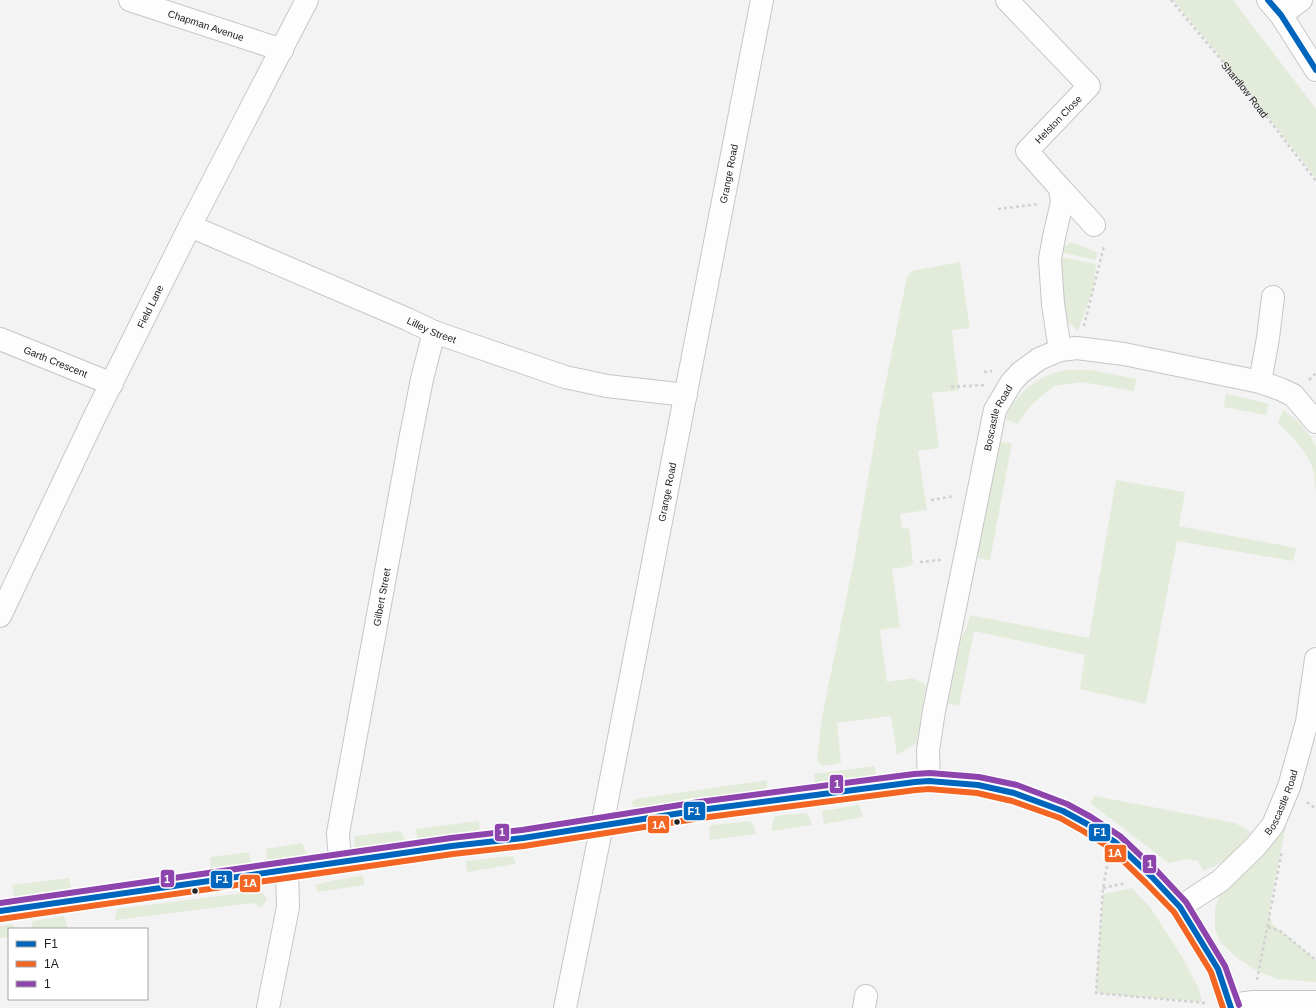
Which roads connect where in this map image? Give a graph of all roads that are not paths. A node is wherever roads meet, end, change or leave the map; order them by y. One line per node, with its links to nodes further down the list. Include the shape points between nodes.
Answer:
1 (130, 0): 7 (street, Chapman Avenue)
2 (307, 0): 7 (street, Field Lane)
3 (762, 0): 18 (street, Grange Road)
4 (1007, 0): 9 (street, Helston Close, via 1089,86 1027,151)
5 (1301, 0): 6 (street)
6 (1274, 8): 8 (street)
7 (282, 50): 11 (street, Field Lane)
8 (1316, 70)
9 (1061, 195): 10 (street, Helston Close); 15 (street, via 1050,259 1053,304)
10 (1094, 225)
11 (190, 226): 13 (street, Lilley Street); 17 (street, Field Lane)
12 (1272, 297): 16 (street)
13 (434, 332): 18 (street, Lilley Street, via 564,377 607,386); 24 (street, Gilbert Street, via 411,435 338,833)
14 (0, 339): 17 (street, Garth Crescent)
15 (1069, 349): 16 (street, via 1124,354); 22 (street, Boscastle Road, via 1039,359 1020,373 995,410 934,711 928,750)
16 (1260, 382): 19 (street, via 1293,396)
17 (112, 384): 20 (street, Field Lane)
18 (686, 395): 23 (street, Grange Road)
19 (1316, 422)
20 (0, 616)
21 (1316, 659): 26 (street, Boscastle Road, via 1307,722 1289,788 1273,825 1256,846 1220,881)
22 (929, 781): 23 (street); 26 (street, via 978,785 1014,792 1063,811 1115,842)
23 (602, 825): 24 (street); 31 (street, Grange Road)
24 (340, 862): 25 (street)
25 (287, 871): 27 (street); 30 (street, via 288,908)
26 (1180, 907): 29 (street, via 1218,969)
27 (0, 911)
28 (1316, 1002): 29 (street, via 1253,1002)
29 (1231, 1006)
30 (268, 1008)
31 (565, 1008)

